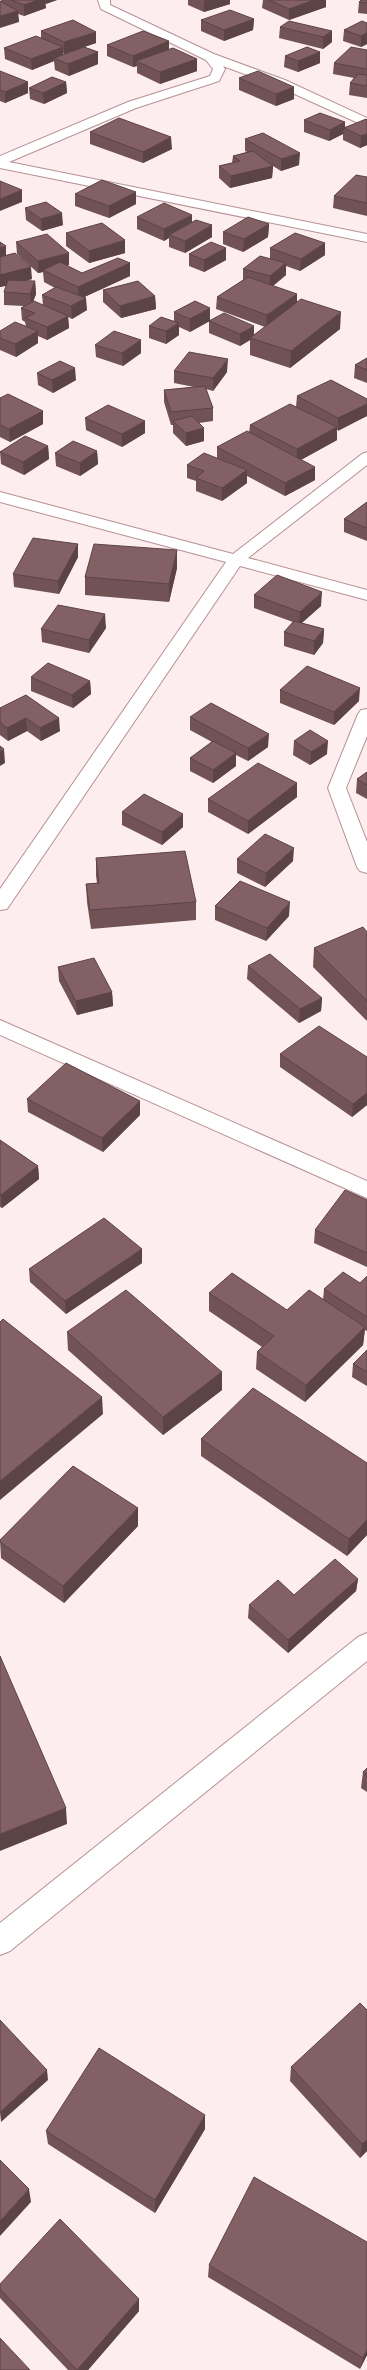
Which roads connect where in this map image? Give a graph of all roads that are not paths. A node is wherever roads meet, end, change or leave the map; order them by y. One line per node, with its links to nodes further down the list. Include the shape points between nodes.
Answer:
1 (104, 0): 2 (street, via 105,7)
2 (210, 57): 3 (street, via 281,83 340,108); 4 (street, via 219,69 215,78 132,105)
3 (367, 123)
4 (0, 161)
5 (0, 164): 6 (street)
6 (367, 238)
7 (367, 457): 9 (street)
8 (0, 497): 9 (street)
9 (236, 560): 10 (street); 13 (street)
10 (367, 595)
11 (367, 714): 12 (street, via 337,788)
12 (367, 867)
13 (0, 904)
14 (0, 1028): 15 (street)
15 (367, 1190)
16 (367, 1645): 17 (street)
17 (0, 1941)

